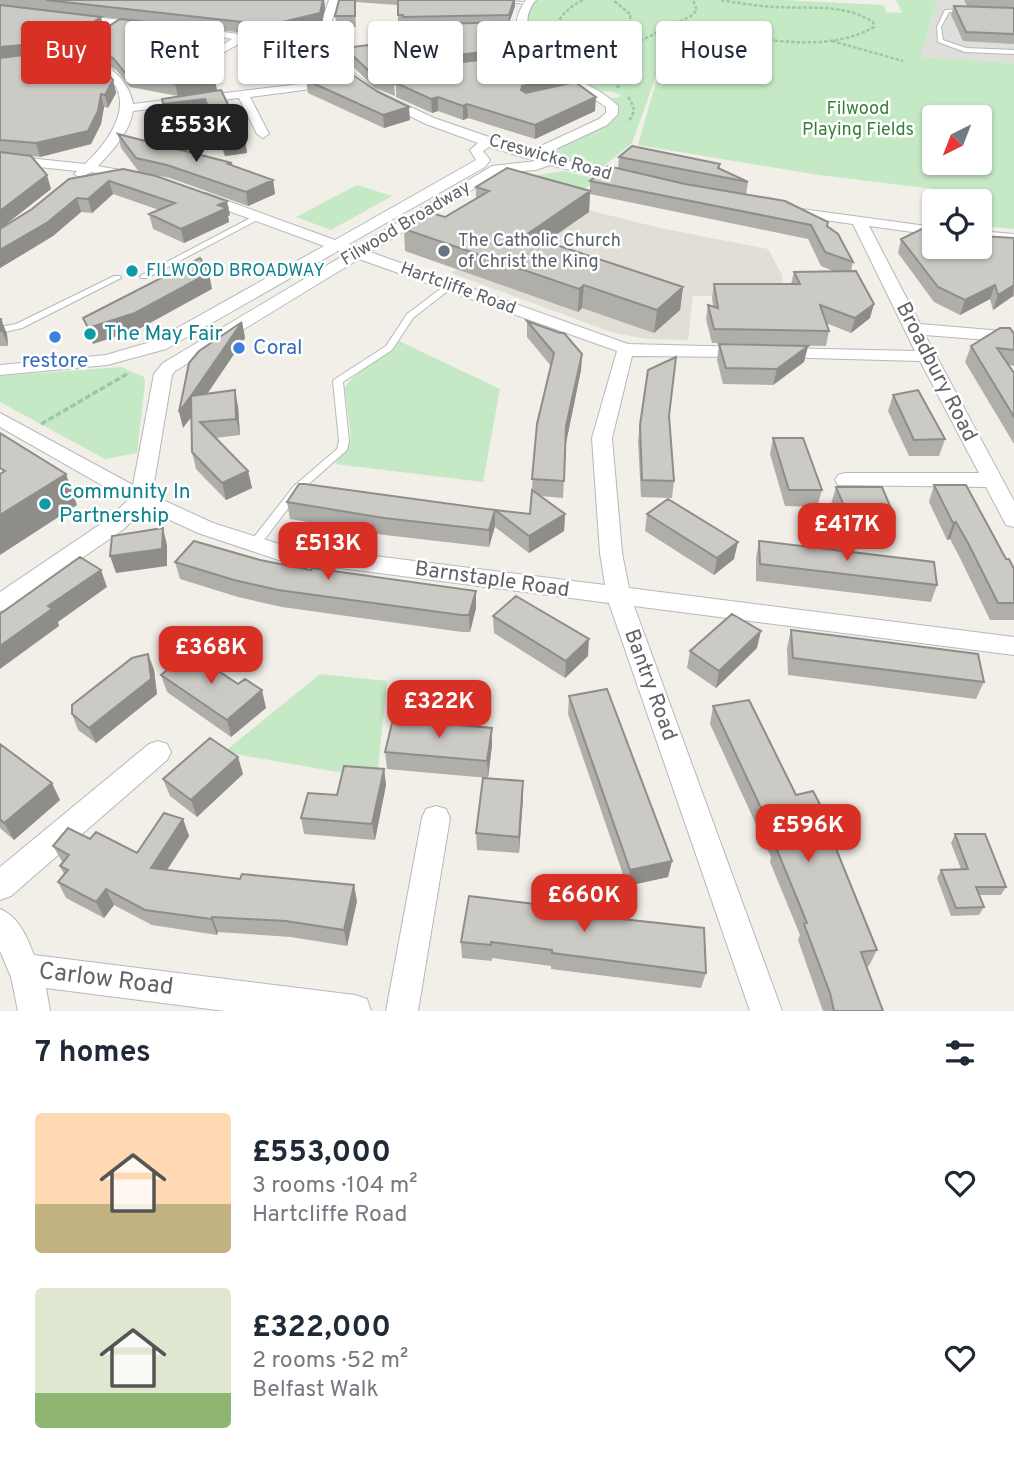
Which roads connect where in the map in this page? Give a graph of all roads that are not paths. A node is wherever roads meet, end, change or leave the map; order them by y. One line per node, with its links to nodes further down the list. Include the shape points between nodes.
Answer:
1 (482, 0): 6 (lane)
2 (875, 0): 3 (lane)
3 (890, 0)
4 (319, 2): 5 (street)
5 (332, 2): 9 (street)
6 (530, 2): 10 (street)
7 (978, 11): 14 (lane, via 947,12 939,27 940,41 965,50)
8 (67, 17): 11 (street)
9 (323, 21)
10 (522, 21)
11 (122, 23): 12 (street); 13 (street)
12 (125, 23)
13 (111, 30)
14 (1014, 52)
15 (111, 74): 20 (street, via 126,96)
16 (354, 82): 22 (street, Creswicke Road, via 399,108)
17 (328, 84): 19 (street)
18 (569, 84): 23 (street, via 605,99 612,114)
19 (243, 94): 20 (street); 21 (street)
20 (128, 108): 26 (street, via 116,140)
21 (263, 134)
22 (488, 142): 23 (street, Creswicke Road); 37 (street, Filwood Broadway, via 476,150 483,160 480,164)
23 (532, 155): 25 (street, Creswicke Road)
24 (0, 159): 26 (street)
25 (549, 160): 28 (street, Creswicke Road); 38 (street, Filwood Broadway, via 536,166 497,169)
26 (89, 168): 27 (street); 29 (street)
27 (154, 181)
28 (636, 181)
29 (68, 185)
30 (183, 189): 32 (street, Hartcliffe Road)
31 (767, 208): 33 (street)
32 (259, 217): 37 (street, Hartcliffe Road); 39 (lane)
33 (860, 223): 34 (street); 42 (street, Broadbury Road, via 873,256)
34 (922, 230)
35 (992, 236): 36 (street)
36 (1014, 238)
37 (336, 245): 38 (street, Hartcliffe Road); 47 (street, Filwood Broadway, via 148,350 107,360)
38 (357, 252): 41 (street, Hartcliffe Road); 51 (street, Filwood Broadway, via 163,374)
39 (144, 276)
40 (117, 278): 43 (lane, via 19,326)
41 (450, 286): 45 (street, Hartcliffe Road); 53 (lane, via 410,316 389,348 338,381 342,450 298,488)
42 (915, 329): 44 (street); 46 (street, Broadbury Road)
43 (0, 330)
44 (1014, 337)
45 (628, 349): 46 (street, Hartcliffe Road); 54 (street, Bantry Road, via 602,438)
46 (926, 356): 50 (street, Broadbury Road)
47 (0, 370)
48 (0, 419): 51 (street, Barnstaple Road)
49 (845, 480): 50 (street)
50 (992, 480): 52 (street, Broadbury Road)
51 (141, 499): 53 (street, Barnstaple Road, via 209,531); 55 (street, via 116,524)
52 (1014, 520)
53 (254, 545): 54 (street, Barnstaple Road)
54 (619, 597): 56 (street, Barnstaple Road); 65 (street, Bantry Road)
55 (0, 603)
56 (1014, 646)
57 (158, 752): 59 (street)
58 (436, 818): 64 (street)
59 (0, 886)
60 (0, 924): 61 (street)
61 (25, 970): 62 (street); 63 (street, Carlow Road)
62 (34, 1011)
63 (355, 1011)
64 (402, 1011)
65 (766, 1011)

